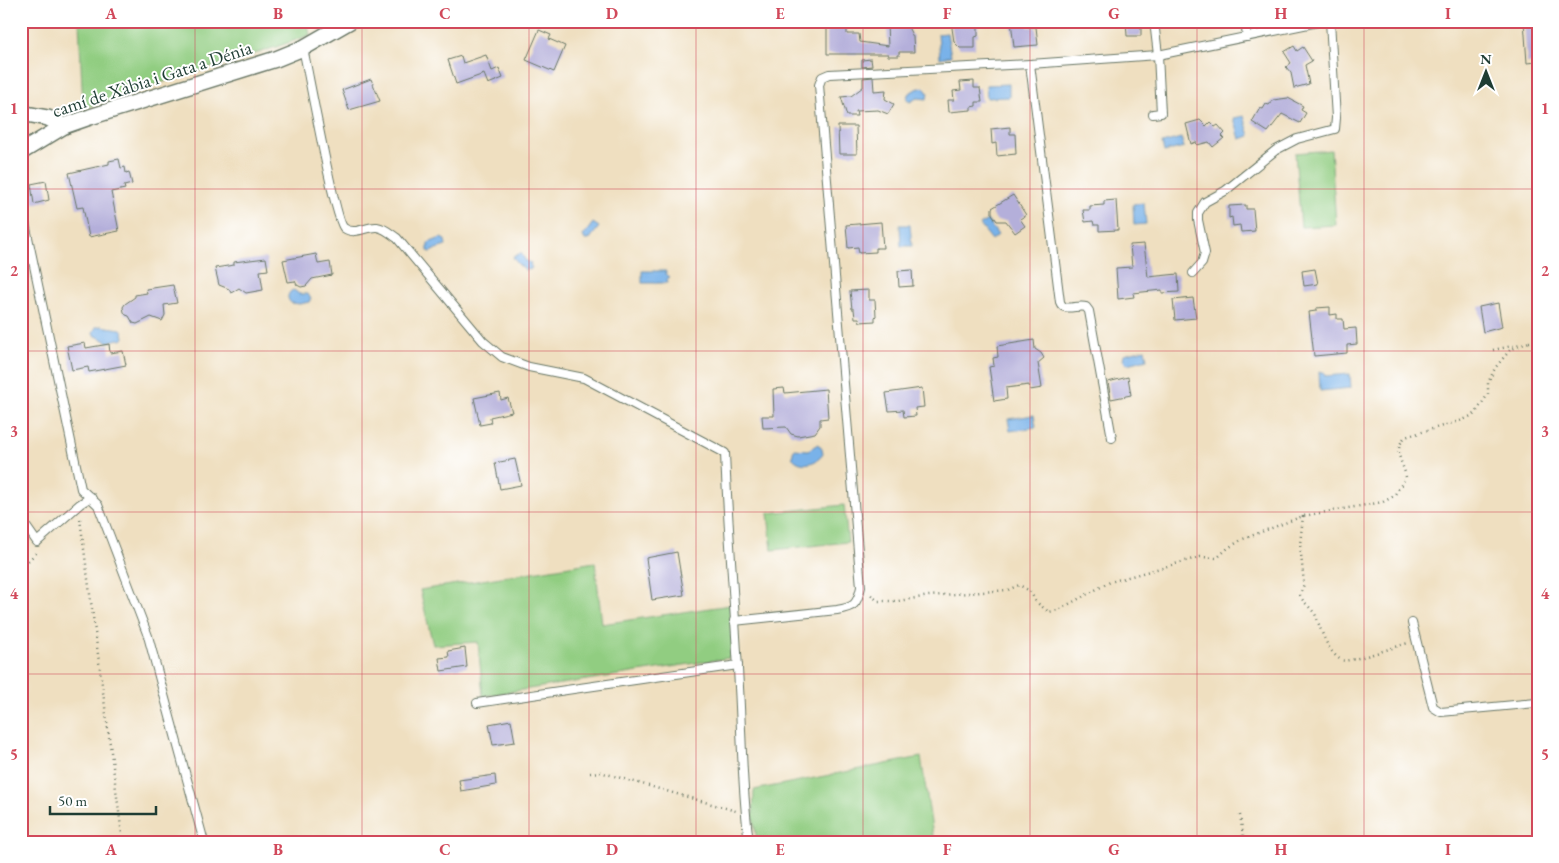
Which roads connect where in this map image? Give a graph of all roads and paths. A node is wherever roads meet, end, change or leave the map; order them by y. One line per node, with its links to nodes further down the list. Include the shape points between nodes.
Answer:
1 (350, 21): 7 (street, camí de Xàbia i Gata a Dénia)
2 (1154, 21): 8 (lane)
3 (1246, 21): 6 (lane)
4 (1323, 21): 6 (lane)
5 (1330, 21): 15 (lane, via 1335,129 1297,139 1276,150 1225,191 1205,202 1198,213 1198,220 1205,253 1202,263)
6 (1247, 37): 8 (lane)
7 (303, 48): 12 (street, camí de Xàbia i Gata a Dénia); 27 (lane, via 334,199 340,224 345,229 353,232 376,227 397,238 483,341 502,357 529,367 584,378 725,452)
8 (1158, 55): 9 (lane); 11 (lane, via 1161,113)
9 (1030, 64): 19 (lane, via 1060,302 1064,308 1082,305 1089,311); 26 (lane, via 829,74 822,77 819,84)
10 (21, 113): 12 (street, via 48,118)
11 (1153, 114)
12 (64, 126): 13 (street, camí de Xàbia i Gata a Dénia)
13 (21, 152)
14 (21, 204): 20 (lane, via 81,489)
15 (1192, 273)
16 (1538, 341): 17 (path)
17 (1529, 342): 18 (path); 22 (path, via 1510,350 1495,368 1488,382 1488,394 1475,414 1405,437 1398,452 1406,477 1394,496 1374,505)
18 (1493, 350)
19 (1112, 438)
20 (91, 497): 21 (lane); 37 (lane, via 98,505 148,636)
21 (80, 504): 24 (lane); 36 (path)
22 (1303, 516): 26 (path, via 1243,539 1217,558 1200,557 1110,582 1049,612 1036,602 1030,591 1019,585 1008,590 898,601 878,601); 29 (path, via 1300,544 1304,584 1300,595 1315,614 1331,650 1340,660 1358,659)
23 (21, 519): 24 (lane)
24 (37, 542): 25 (path, via 36,554)
25 (21, 568)
26 (861, 587): 27 (lane, via 857,602 851,607)
27 (734, 621): 30 (lane)
28 (1412, 623): 29 (lane)
29 (1416, 640): 32 (lane, via 1433,707 1441,712)
30 (738, 665): 31 (lane); 34 (lane)
31 (478, 703)
32 (1537, 705)
33 (590, 773): 34 (path, via 600,772)
34 (745, 814): 38 (lane)
35 (1240, 815): 39 (path)
36 (123, 842)
37 (204, 842)
38 (749, 842)
39 (1244, 842)

